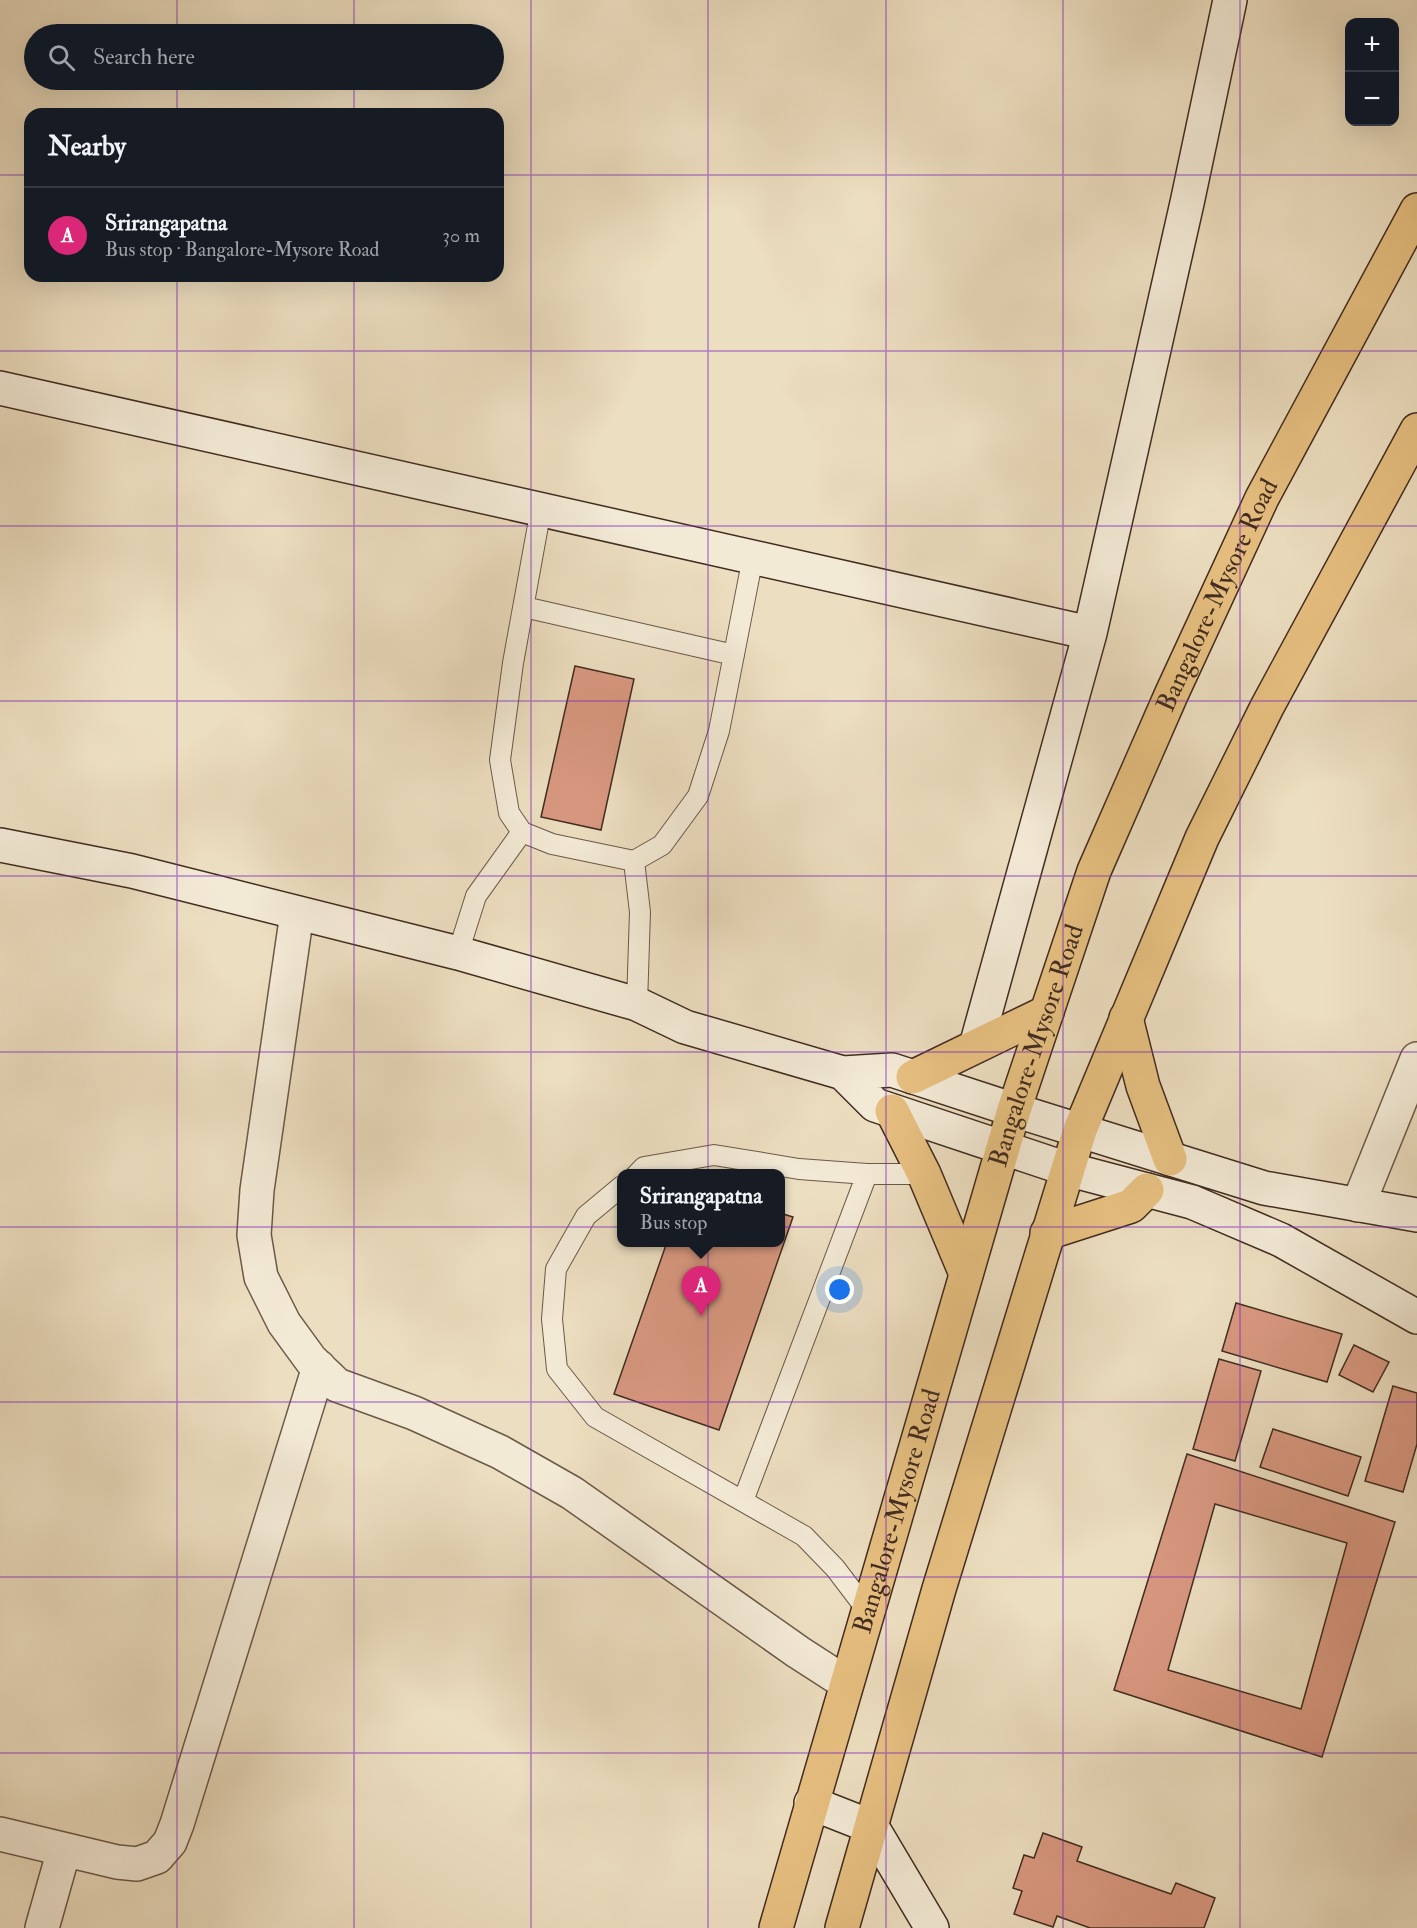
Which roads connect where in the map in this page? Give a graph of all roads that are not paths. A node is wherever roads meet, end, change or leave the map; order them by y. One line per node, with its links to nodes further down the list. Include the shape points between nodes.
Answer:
1 (1230, 0): 8 (street)
2 (1417, 210): 16 (highway, Bangalore-Mysore Road, via 1262,498 1180,674 1094,871)
3 (0, 388): 5 (street)
4 (1417, 430): 17 (highway, via 1246,747 1202,838)
5 (541, 509): 6 (street); 7 (lane)
6 (753, 557): 8 (street); 9 (lane)
7 (524, 607): 9 (lane); 10 (lane, via 500,760 510,813)
8 (1090, 633): 18 (street)
9 (734, 655): 12 (lane, via 719,731 698,796 662,845)
10 (522, 832): 12 (lane, via 552,844); 14 (lane, via 476,896)
11 (0, 845): 13 (street, via 132,871)
12 (634, 861): 15 (lane, via 640,912)
13 (297, 914): 14 (street); 38 (street, via 254,1234 261,1277 284,1323)
14 (458, 952): 15 (street)
15 (637, 1004): 20 (street, via 685,1027)
16 (1047, 1012): 18 (highway); 22 (highway, Bangalore-Mysore Road)
17 (1126, 1018): 24 (highway); 26 (highway, via 1143,1086)
18 (976, 1046): 21 (highway)
19 (1417, 1059): 33 (street)
20 (843, 1073): 21 (street, via 891,1070); 23 (street, via 875,1105)
21 (913, 1077): 22 (street)
22 (1014, 1110): 24 (street); 25 (highway, Bangalore-Mysore Road)
23 (892, 1111): 25 (street); 30 (highway)
24 (1080, 1130): 26 (street); 28 (highway)
25 (1003, 1148): 28 (street); 36 (highway, Bangalore-Mysore Road)
26 (1170, 1159): 33 (street, via 1264,1188)
27 (642, 1169): 29 (lane, via 714,1155 799,1169)
28 (1067, 1169): 32 (street); 35 (highway)
29 (867, 1174): 30 (lane); 39 (lane)
30 (924, 1174): 36 (highway)
31 (617, 1189): 39 (lane, via 586,1216 556,1269 552,1319 557,1369 595,1417)
32 (1147, 1190): 35 (highway, via 1131,1206); 37 (street, via 1192,1202 1281,1240)
33 (1358, 1205): 34 (street)
34 (1417, 1215)
35 (1047, 1233): 43 (highway)
36 (966, 1274): 40 (highway, Bangalore-Mysore Road)
37 (1417, 1317)
38 (328, 1376): 41 (street, via 500,1452 572,1493); 45 (street, via 170,1842 157,1857 137,1864)
39 (743, 1501): 40 (lane, via 804,1536)
40 (867, 1610): 41 (highway, Bangalore-Mysore Road)
41 (846, 1683): 42 (highway, Bangalore-Mysore Road)
42 (811, 1803): 43 (street); 47 (highway, Bangalore-Mysore Road)
43 (872, 1827): 48 (highway); 49 (street)
44 (0, 1834): 45 (street)
45 (64, 1850): 46 (street)
46 (42, 1928)
47 (776, 1928)
48 (842, 1928)
49 (932, 1928)

